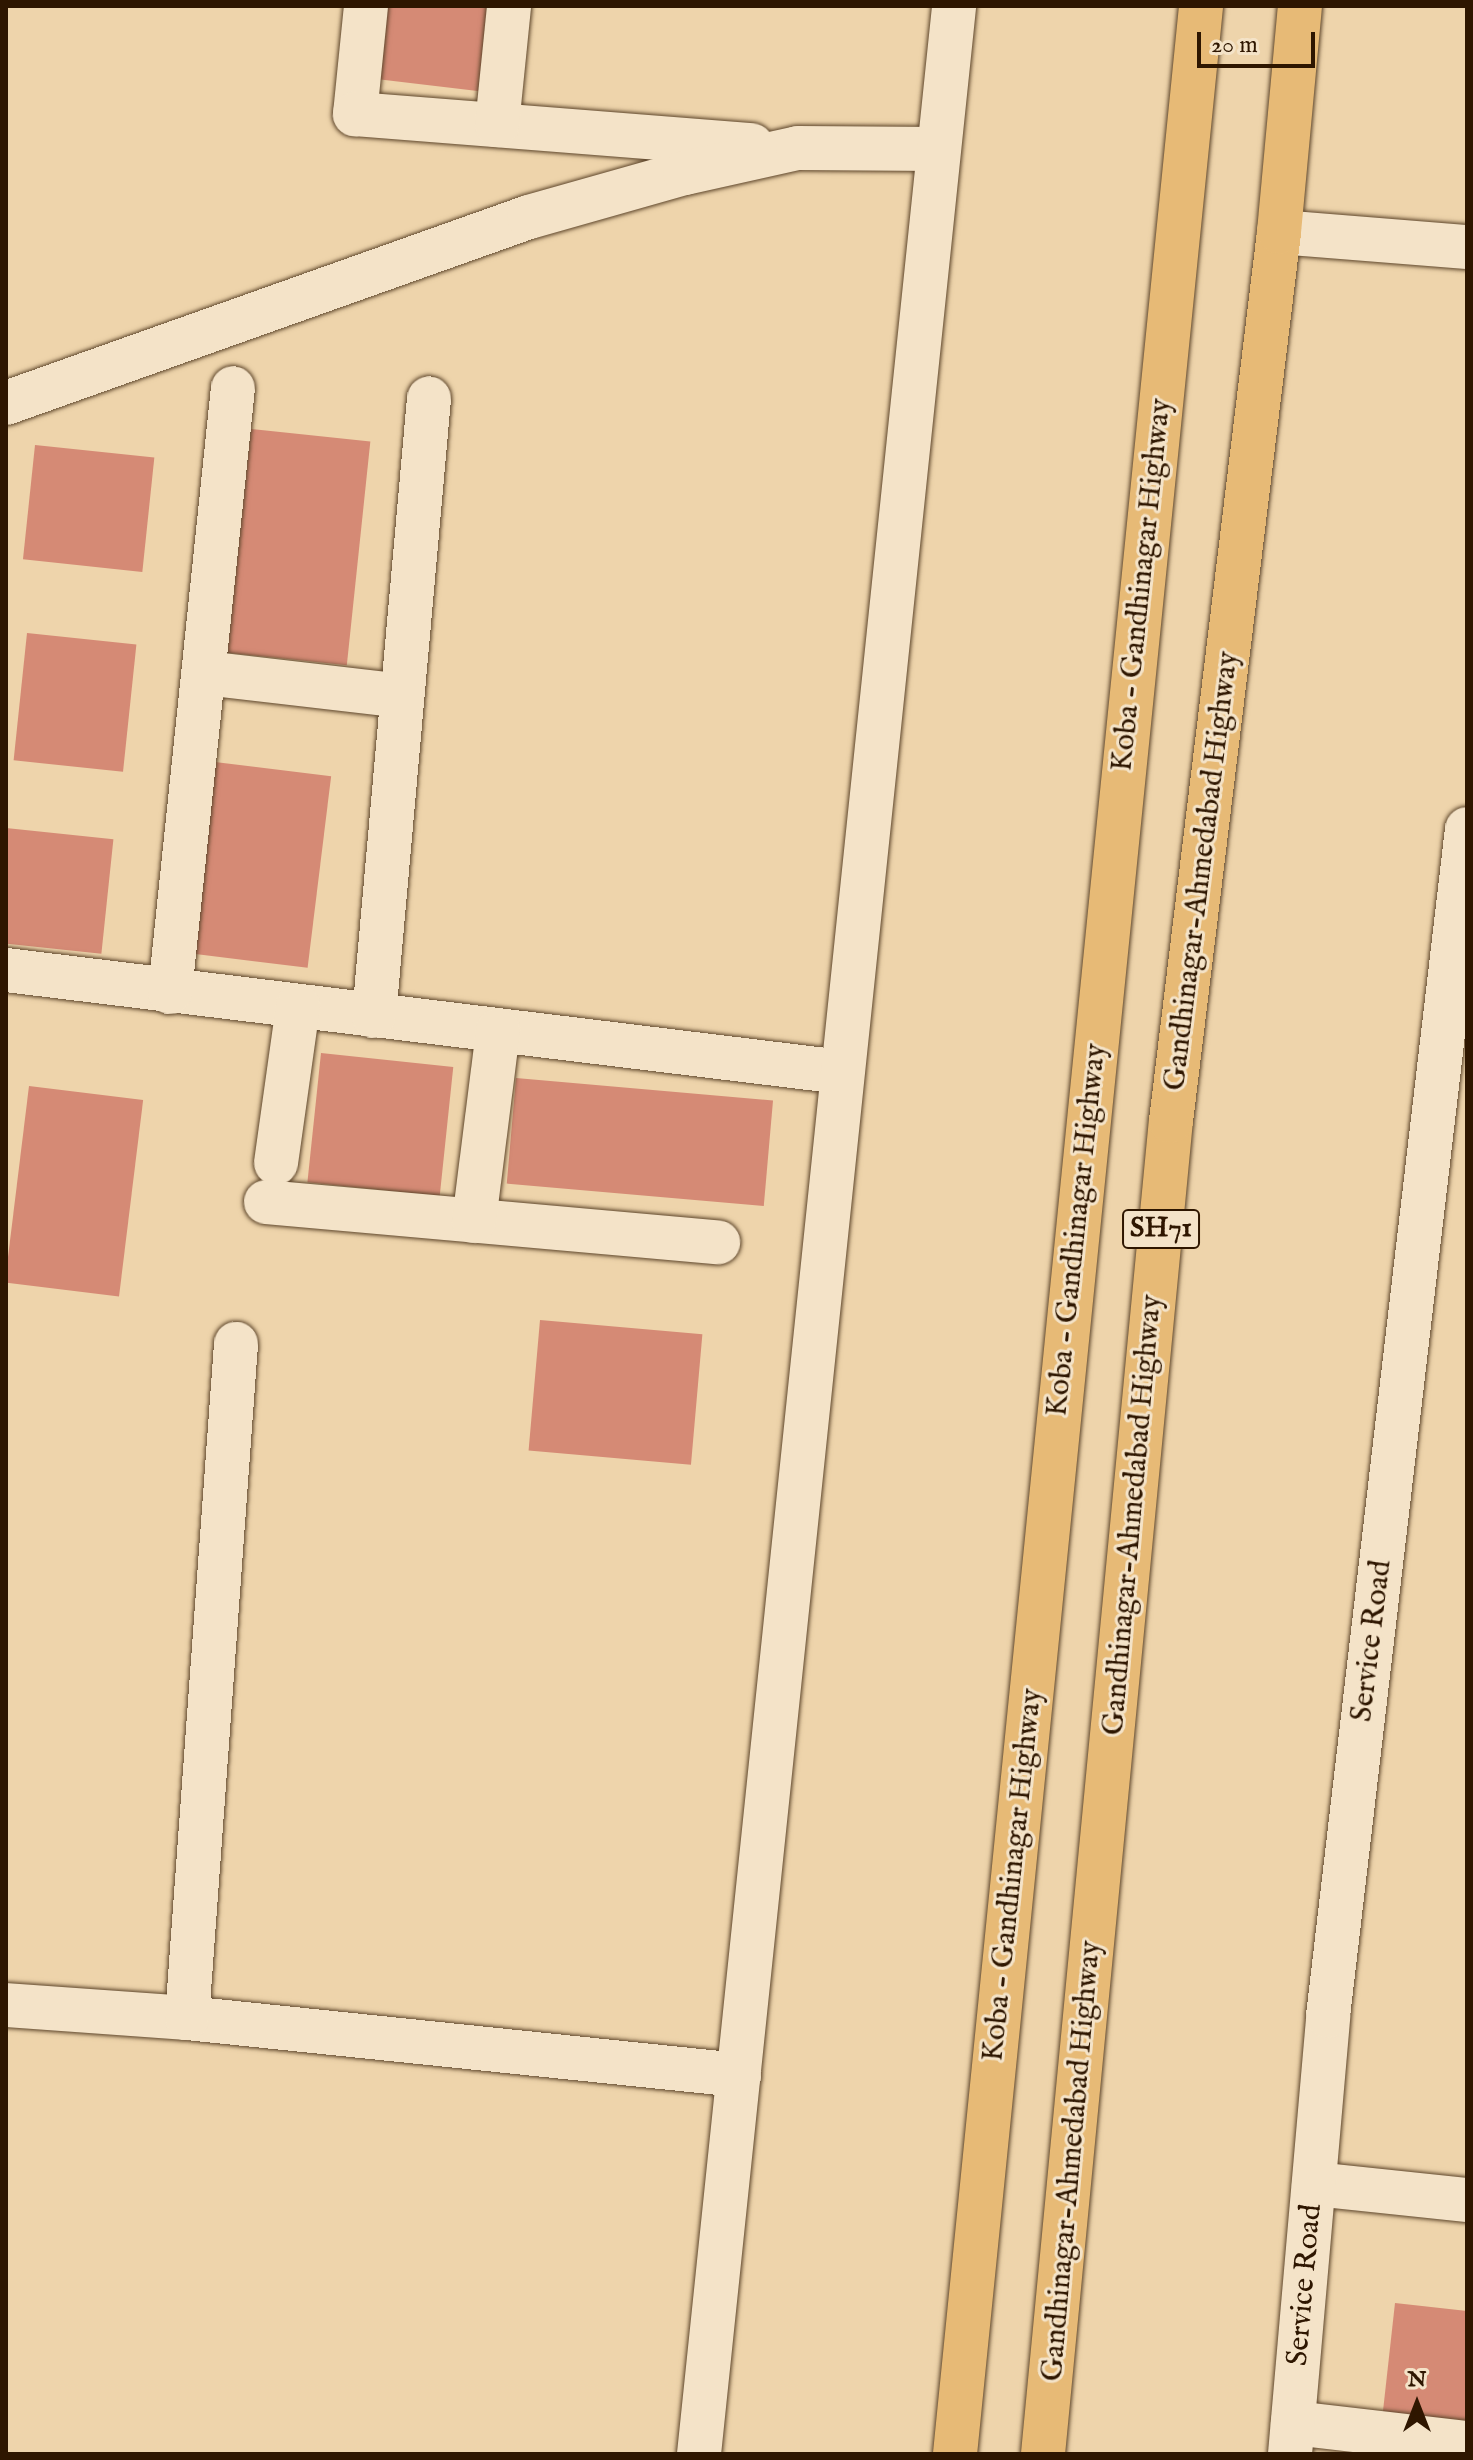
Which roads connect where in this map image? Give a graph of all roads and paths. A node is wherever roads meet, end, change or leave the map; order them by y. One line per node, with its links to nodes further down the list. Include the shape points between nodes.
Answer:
1 (366, 6): 6 (street, via 355,114)
2 (509, 6): 6 (street)
3 (954, 6): 8 (street)
4 (1201, 6): 34 (main road, Koba - Gandhinagar Highway / SH71)
5 (1300, 6): 9 (main road, Gandhinagar-Ahmedabad Highway / SH71)
6 (497, 125): 7 (street)
7 (798, 148): 8 (street); 13 (street, via 529,217)
8 (938, 149): 22 (street)
9 (1279, 232): 10 (street); 35 (main road, Gandhinagar-Ahmedabad Highway / SH71, via 1171,1121)
10 (1467, 247)
11 (233, 388): 14 (street)
12 (429, 398): 15 (street)
13 (6, 403)
14 (204, 673): 15 (street); 18 (street)
15 (402, 696): 20 (street)
16 (1467, 829): 29 (street, Service Road, via 1328,2016)
17 (6, 970): 18 (street)
18 (170, 992): 19 (street)
19 (298, 1007): 20 (street); 23 (street, via 271,1183)
20 (374, 1016): 21 (street)
21 (498, 1031): 22 (street); 23 (street)
22 (842, 1072): 28 (street)
23 (474, 1221): 24 (street)
24 (718, 1242)
25 (236, 1344): 27 (street)
26 (6, 2005): 27 (street)
27 (187, 2018): 28 (street)
28 (739, 2075): 33 (street)
29 (1314, 2184): 30 (street); 31 (street, Service Road)
30 (1467, 2200)
31 (1292, 2439): 32 (street)
32 (1467, 2443)
33 (699, 2454)
34 (955, 2454)
35 (1043, 2454)

